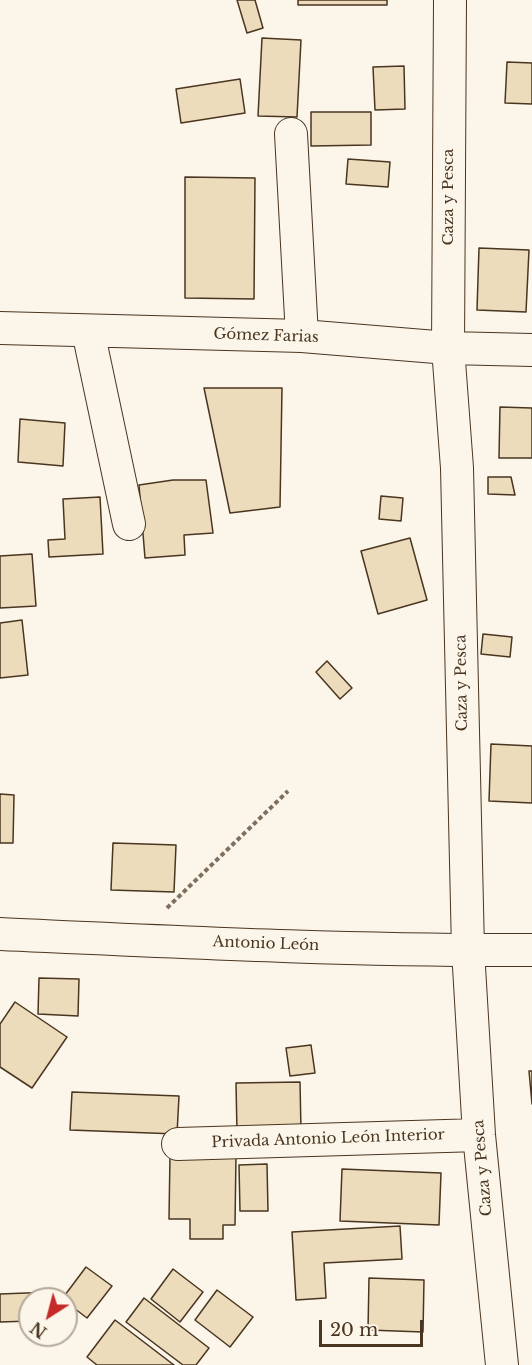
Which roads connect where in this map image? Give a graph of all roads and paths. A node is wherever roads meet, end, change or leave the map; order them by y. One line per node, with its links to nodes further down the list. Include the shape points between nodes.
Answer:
1 (450, 0): 6 (street, Caza y Pesca)
2 (291, 134): 5 (street)
3 (0, 328): 4 (street, Gómez Farias)
4 (88, 331): 5 (street, Gómez Farias); 8 (street)
5 (302, 336): 6 (street, Gómez Farias)
6 (448, 348): 7 (street, Gómez Farias); 12 (street, Caza y Pesca, via 457,468)
7 (532, 350)
8 (129, 524)
9 (288, 791): 11 (path)
10 (0, 934): 11 (street, Antonio León)
11 (134, 940): 12 (street, Antonio León)
12 (468, 950): 13 (street, Antonio León); 14 (street, Caza y Pesca)
13 (532, 950)
14 (479, 1135): 15 (street, Privada Antonio León Interior); 16 (street, Caza y Pesca)
15 (177, 1144)
16 (502, 1365)

